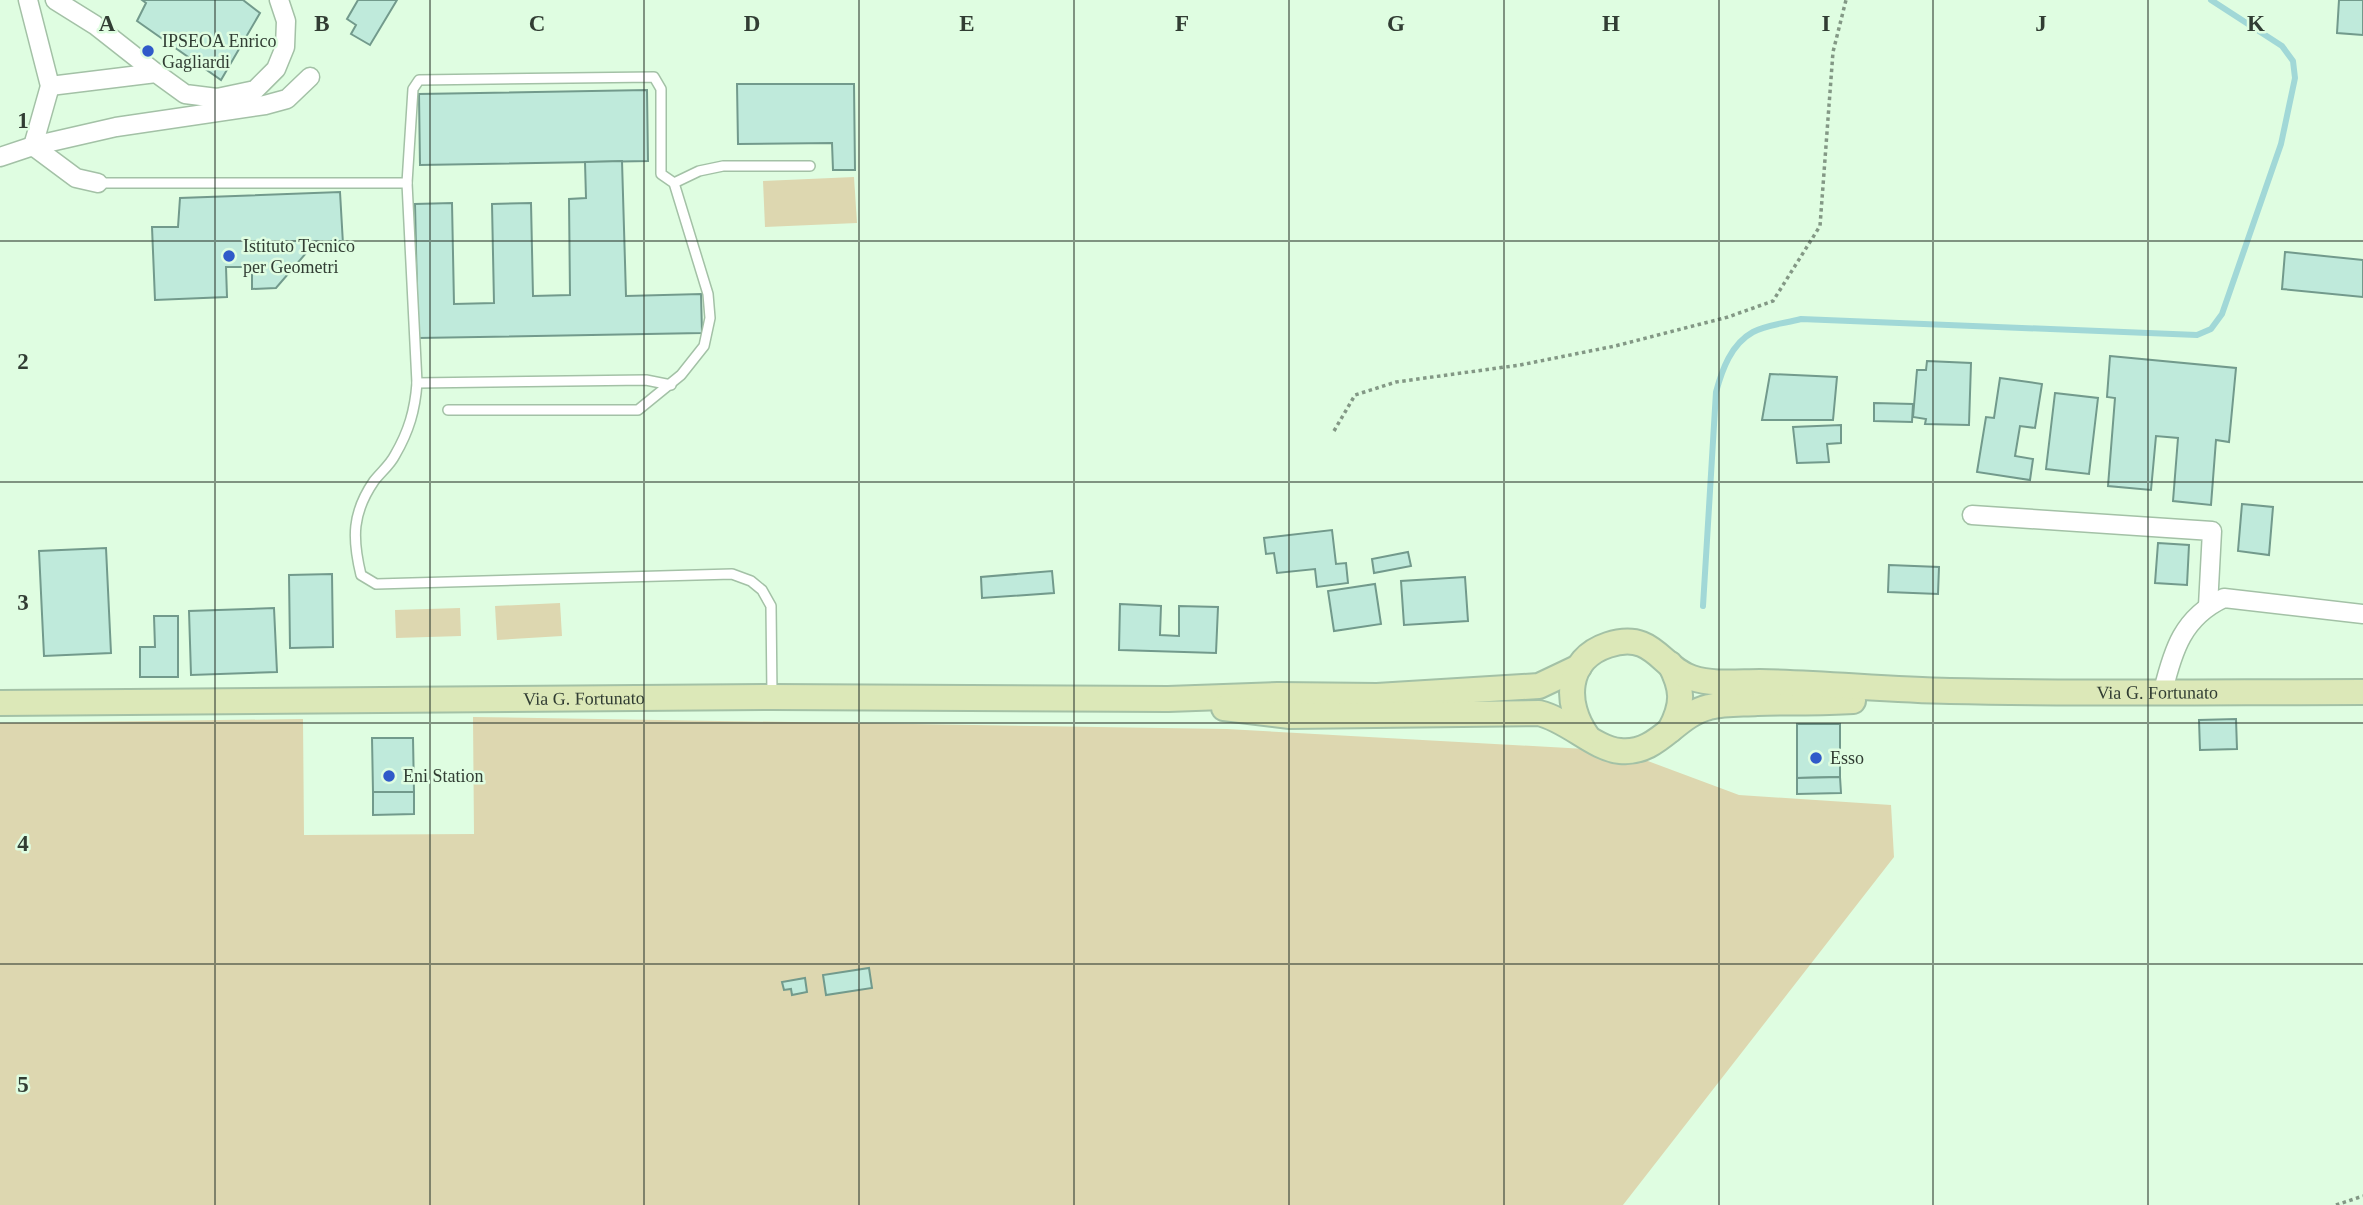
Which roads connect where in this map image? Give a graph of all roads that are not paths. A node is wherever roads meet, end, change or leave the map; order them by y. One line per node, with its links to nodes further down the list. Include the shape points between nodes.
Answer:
1 (28, 0): 6 (street)
2 (55, 0): 4 (street)
3 (279, 0): 4 (street, via 286,21 285,47 276,69 255,90 218,98 185,93)
4 (156, 73): 6 (street)
5 (310, 77): 7 (street, via 287,99 265,105 116,127)
6 (50, 86): 7 (street)
7 (33, 146): 8 (street); 10 (street, via 76,178)
8 (0, 157)
9 (810, 166): 12 (lane, via 723,166)
10 (98, 183): 11 (lane)
11 (407, 183): 12 (lane, via 413,89 419,80 654,77 661,89 661,174); 13 (lane)
12 (674, 183): 14 (lane, via 708,294 710,318 704,346)
13 (416, 383): 14 (lane, via 646,380); 24 (lane, via 407,433 363,497 355,522 361,575 376,584 732,575 756,586 771,606)
14 (671, 385): 15 (lane, via 638,411)
15 (447, 410)
16 (1972, 515): 17 (street, via 2212,531)
17 (2208, 606): 18 (street, via 2224,598); 22 (street, via 2173,650)
18 (2363, 614)
19 (1670, 664): 20 (main road, via 1641,644 1624,642 1606,645); 21 (main road, via 1690,678 1723,682); 27 (main road, via 1681,697)
20 (1579, 667): 25 (main road, via 1539,686 1377,696); 28 (main road, via 1571,703)
21 (1950, 691): 22 (main road, Via G. Fortunato); 27 (main road, via 1708,707)
22 (2163, 691): 23 (main road, Via G. Fortunato)
23 (2363, 692)
24 (772, 697): 25 (main road, Via G. Fortunato); 26 (main road, Via G. Fortunato)
25 (1168, 699): 28 (main road, via 1290,716 1539,713)
26 (0, 703)
27 (1670, 730): 28 (main road, via 1639,750 1621,751)
28 (1587, 736)

